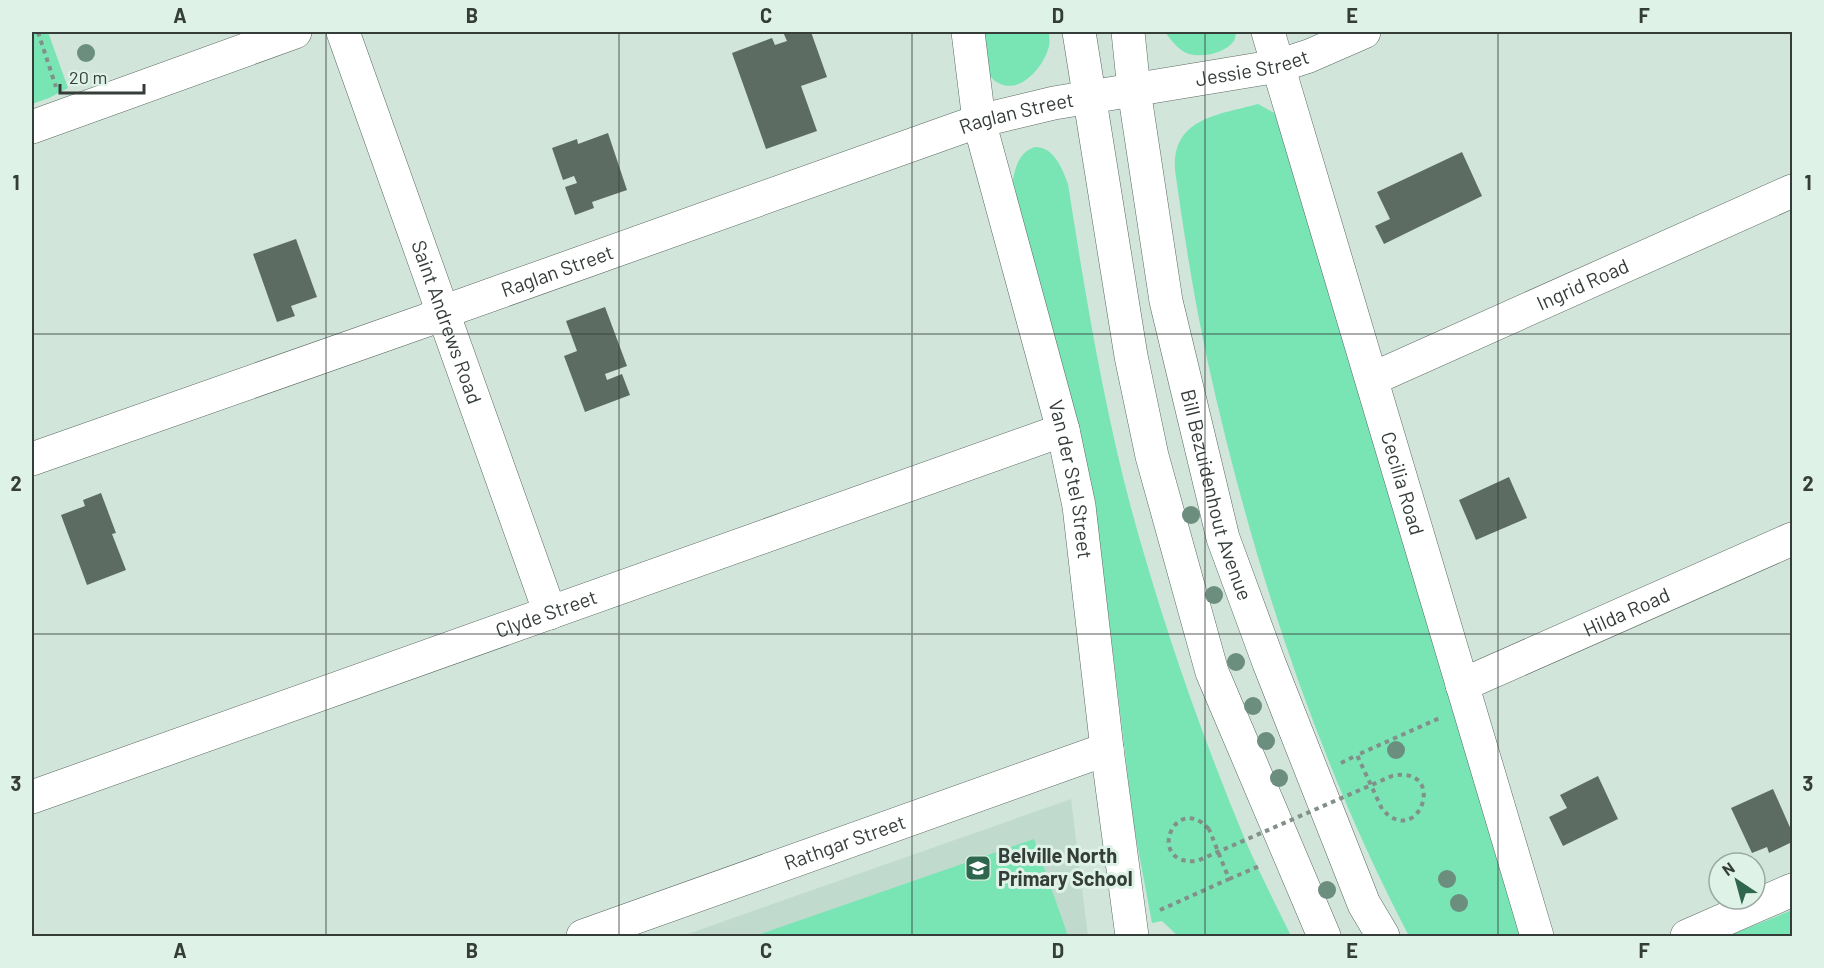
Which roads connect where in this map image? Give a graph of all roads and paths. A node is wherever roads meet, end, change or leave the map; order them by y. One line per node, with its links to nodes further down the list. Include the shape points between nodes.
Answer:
1 (38, 32): 11 (path)
2 (295, 32): 14 (street)
3 (343, 32): 16 (street, Saint Andrews Road)
4 (968, 32): 13 (street, Van der Stel Street)
5 (1079, 32): 12 (street)
6 (1128, 32): 10 (street, Bill Bezuidenhout Avenue)
7 (1268, 32): 9 (street, Cecilia Road)
8 (1364, 32): 9 (street, Jessie Street)
9 (1278, 66): 10 (street, Jessie Street); 17 (street, Cecilia Road)
10 (1134, 90): 12 (street, Jessie Street); 33 (street, Bill Bezuidenhout Avenue, via 1166,301 1223,538 1364,904)
11 (58, 93)
12 (1089, 98): 13 (street, Raglan Street); 32 (street, via 1131,356 1152,456 1212,672)
13 (979, 121): 16 (street, Raglan Street); 18 (street, Van der Stel Street)
14 (32, 128)
15 (1792, 191): 17 (street, Ingrid Road)
16 (442, 312): 19 (street, Raglan Street); 21 (street, Saint Andrews Road)
17 (1372, 379): 22 (street, Cecilia Road)
18 (1063, 430): 21 (street, Clyde Street); 24 (street, Van der Stel Street, via 1079,506)
19 (32, 459)
20 (1792, 538): 22 (street, Hilda Road)
21 (550, 613): 25 (street, Clyde Street)
22 (1462, 685): 34 (street, Cecilia Road)
23 (1442, 717): 27 (path, bridge, via 1357,755 1382,809 1388,816 1412,818 1419,813 1425,796 1418,780 1401,774 1392,776 1197,861 1188,862 1172,853 1168,845 1172,828 1186,818 1203,822 1209,829)
24 (1107, 749): 30 (street, Rathgar Street); 31 (street, Van der Stel Street)
25 (32, 797)
26 (1264, 864): 27 (path)
27 (1229, 879): 29 (path)
28 (1792, 890): 35 (street)
29 (1158, 911)
30 (583, 936)
31 (1132, 936)
32 (1324, 936)
33 (1383, 936)
34 (1537, 936)
35 (1687, 936)

